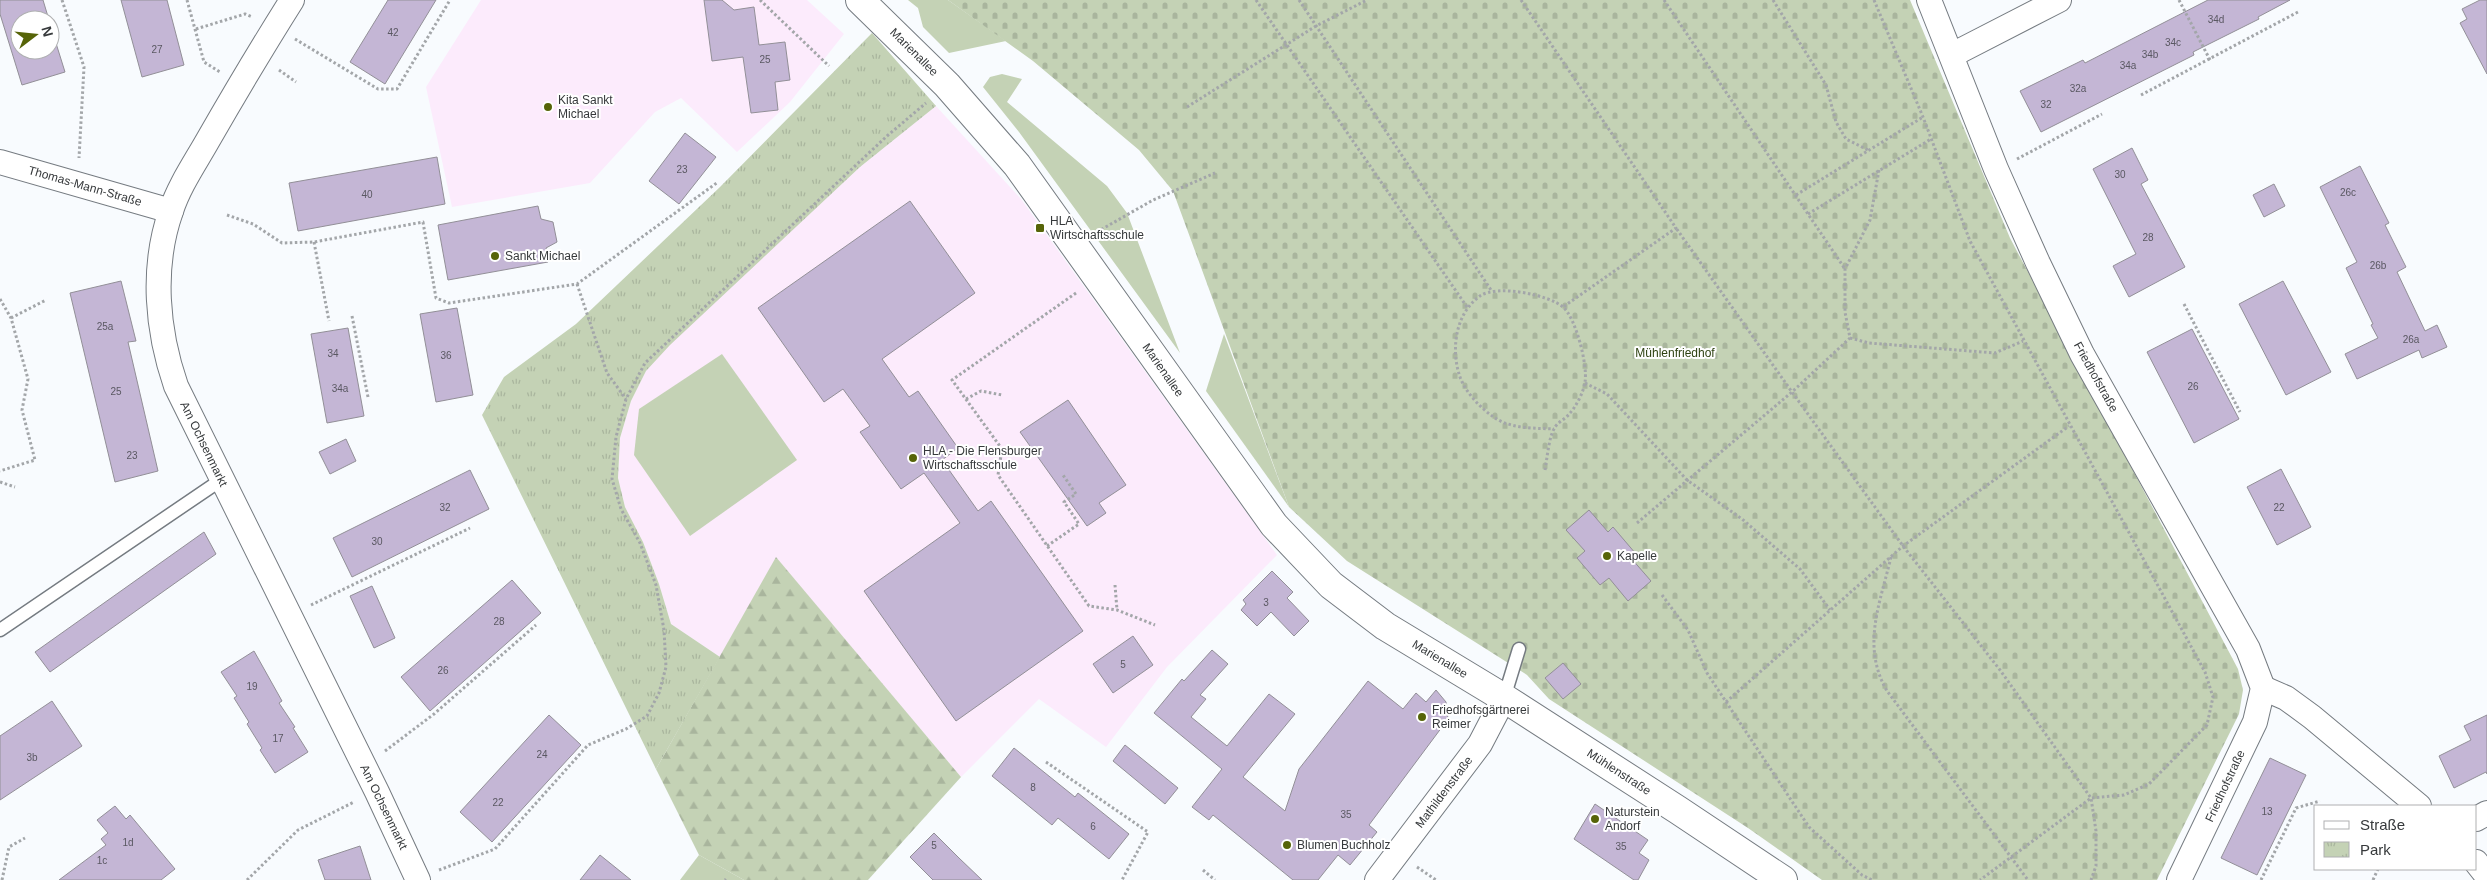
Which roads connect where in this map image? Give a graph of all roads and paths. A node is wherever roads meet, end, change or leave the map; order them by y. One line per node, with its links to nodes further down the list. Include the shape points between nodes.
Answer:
1 (62, 0): 38 (path, via 84,67)
2 (188, 0): 20 (path)
3 (292, 0): 19 (street, Am Ochsenmarkt)
4 (450, 0): 19 (path, via 397,89 378,89)
5 (760, 0): 24 (path)
6 (860, 0): 26 (main road, Marienallee)
7 (1256, 0): 21 (path)
8 (1299, 0): 18 (path)
9 (1367, 0): 18 (path)
10 (1521, 0): 43 (path)
11 (1664, 0): 39 (path)
12 (1773, 0): 32 (path, via 1826,85 1836,122 1846,139)
13 (1874, 0): 30 (path)
14 (1929, 0): 22 (street, Friedhofstraße)
15 (2059, 0): 22 (street)
16 (2179, 0): 23 (path)
17 (2298, 12): 23 (path)
18 (1316, 26): 21 (path); 49 (path)
19 (275, 27): 20 (path, via 245,14); 25 (street, Am Ochsenmarkt)
20 (196, 29): 25 (path, via 204,62)
21 (1286, 45): 28 (path); 53 (path)
22 (1952, 55): 34 (street, Friedhofstraße)
23 (2210, 60): 27 (path)
24 (829, 66)
25 (240, 84): 40 (street, Am Ochsenmarkt, via 186,178)
26 (948, 85): 45 (main road, Marienallee, via 1017,165); 64 (path, via 887,136 670,338 645,363)
27 (2141, 95)
28 (1187, 107)
29 (2102, 114): 34 (path)
30 (1923, 117): 31 (path); 32 (path)
31 (1932, 139): 35 (path); 59 (path, via 1970,241)
32 (1868, 150): 39 (path)
33 (0, 162): 38 (street, Thomas-Mann-Straße)
34 (1996, 169): 90 (street, Friedhofstraße, via 2082,354 2248,649)
35 (1879, 170): 41 (path); 46 (path, via 1870,220)
36 (1215, 173): 45 (path, via 1153,200)
37 (718, 182): 48 (path)
38 (78, 184): 40 (street, Thomas-Mann-Straße)
39 (1796, 195): 41 (path)
40 (171, 211): 72 (street, Am Ochsenmarkt, via 160,283 159,317 165,354 176,386)
41 (1808, 214): 46 (path)
42 (227, 215): 44 (path, via 253,224 282,243)
43 (1676, 228): 54 (path); 61 (path)
44 (314, 242): 48 (path, via 423,222 436,298 449,303); 57 (path)
45 (1076, 247): 47 (main road, Marienallee)
46 (1845, 269): 58 (path, via 1845,312)
47 (1098, 278): 65 (path, via 952,380); 91 (main road, Marienallee, via 1274,525 1331,584 1385,626)
48 (577, 284): 64 (path, via 607,373)
49 (1491, 290): 53 (path); 54 (path, via 1510,290 1536,296)
50 (0, 299): 56 (path)
51 (46, 300): 56 (path)
52 (2184, 304): 66 (path)
53 (1467, 307): 68 (path, via 1459,323 1456,345 1459,375 1471,397 1495,418 1519,427)
54 (1564, 307): 60 (path, via 1578,333)
55 (352, 316): 63 (path)
56 (12, 318): 70 (path, via 28,379 22,410 35,460)
57 (329, 321)
58 (1850, 338): 59 (path, via 1869,344 1995,354); 61 (path)
59 (2024, 341): 67 (path)
60 (1585, 383): 68 (path, via 1571,412); 73 (path, via 1607,394)
61 (1792, 392): 73 (path); 79 (path)
62 (1002, 395): 65 (path, via 981,391)
63 (368, 397)
64 (626, 399): 104 (path, via 616,437 612,479 621,509 640,543 656,584 666,666 659,693 647,716 588,745 495,849)
65 (966, 399): 78 (path, via 1002,449 998,476)
66 (2240, 412)
67 (2069, 426): 79 (path); 96 (path, via 2205,672 2213,697 2206,725 2149,784 2124,795)
68 (1554, 429): 69 (path)
69 (1545, 470)
70 (0, 471)
71 (1063, 474): 78 (path, via 1076,494 1064,502 1079,524)
72 (222, 480): 85 (street, Am Ochsenmarkt); 88 (lane)
73 (1687, 480): 76 (path); 84 (path, via 1781,551 1800,569)
74 (0, 482): 75 (path)
75 (15, 487)
76 (1637, 523)
77 (470, 528): 85 (path)
78 (1047, 546): 83 (path, via 1089,606)
79 (1903, 546): 80 (path); 96 (path, via 2000,670)
80 (1891, 556): 84 (path); 100 (path, via 1872,634 1878,675 1886,691)
81 (1115, 585): 83 (path)
82 (1662, 595): 92 (path, via 1688,630 1707,673)
83 (1117, 610): 87 (path)
84 (1830, 610): 92 (path)
85 (290, 616): 94 (street, Am Ochsenmarkt)
86 (536, 625): 94 (path, via 434,714)
87 (1155, 625)
88 (0, 630)
89 (1519, 649): 91 (lane)
90 (2263, 688): 98 (street, via 2286,698 2312,717); 115 (street, Friedhofstraße, via 2255,722)
91 (1504, 698): 109 (street, Mathildenstraße, via 1480,744); 110 (main road, Mühlenstraße)
92 (1726, 702): 111 (path, via 1809,827 1862,875)
93 (1046, 762): 107 (path, via 1148,832)
94 (364, 767): 95 (street, Am Ochsenmarkt)
95 (377, 792): 104 (street, Am Ochsenmarkt); 106 (path, via 298,830)
96 (2091, 798): 100 (path); 114 (path, via 2096,831 2096,866)
97 (2320, 801): 116 (path, via 2296,808)
98 (2418, 805)
99 (25, 838): 105 (path, via 9,847)
100 (2010, 857): 112 (path); 113 (path)
101 (2477, 863): 103 (street)
102 (1203, 870): 108 (path)
103 (2487, 876)
104 (418, 879)
105 (2, 880)
106 (247, 880)
107 (1122, 880)
108 (1215, 880)
109 (1377, 880)
110 (1783, 880)
111 (1872, 880)
112 (1980, 880)
113 (2028, 880)
114 (2091, 880)
115 (2180, 880)
116 (2261, 880)

